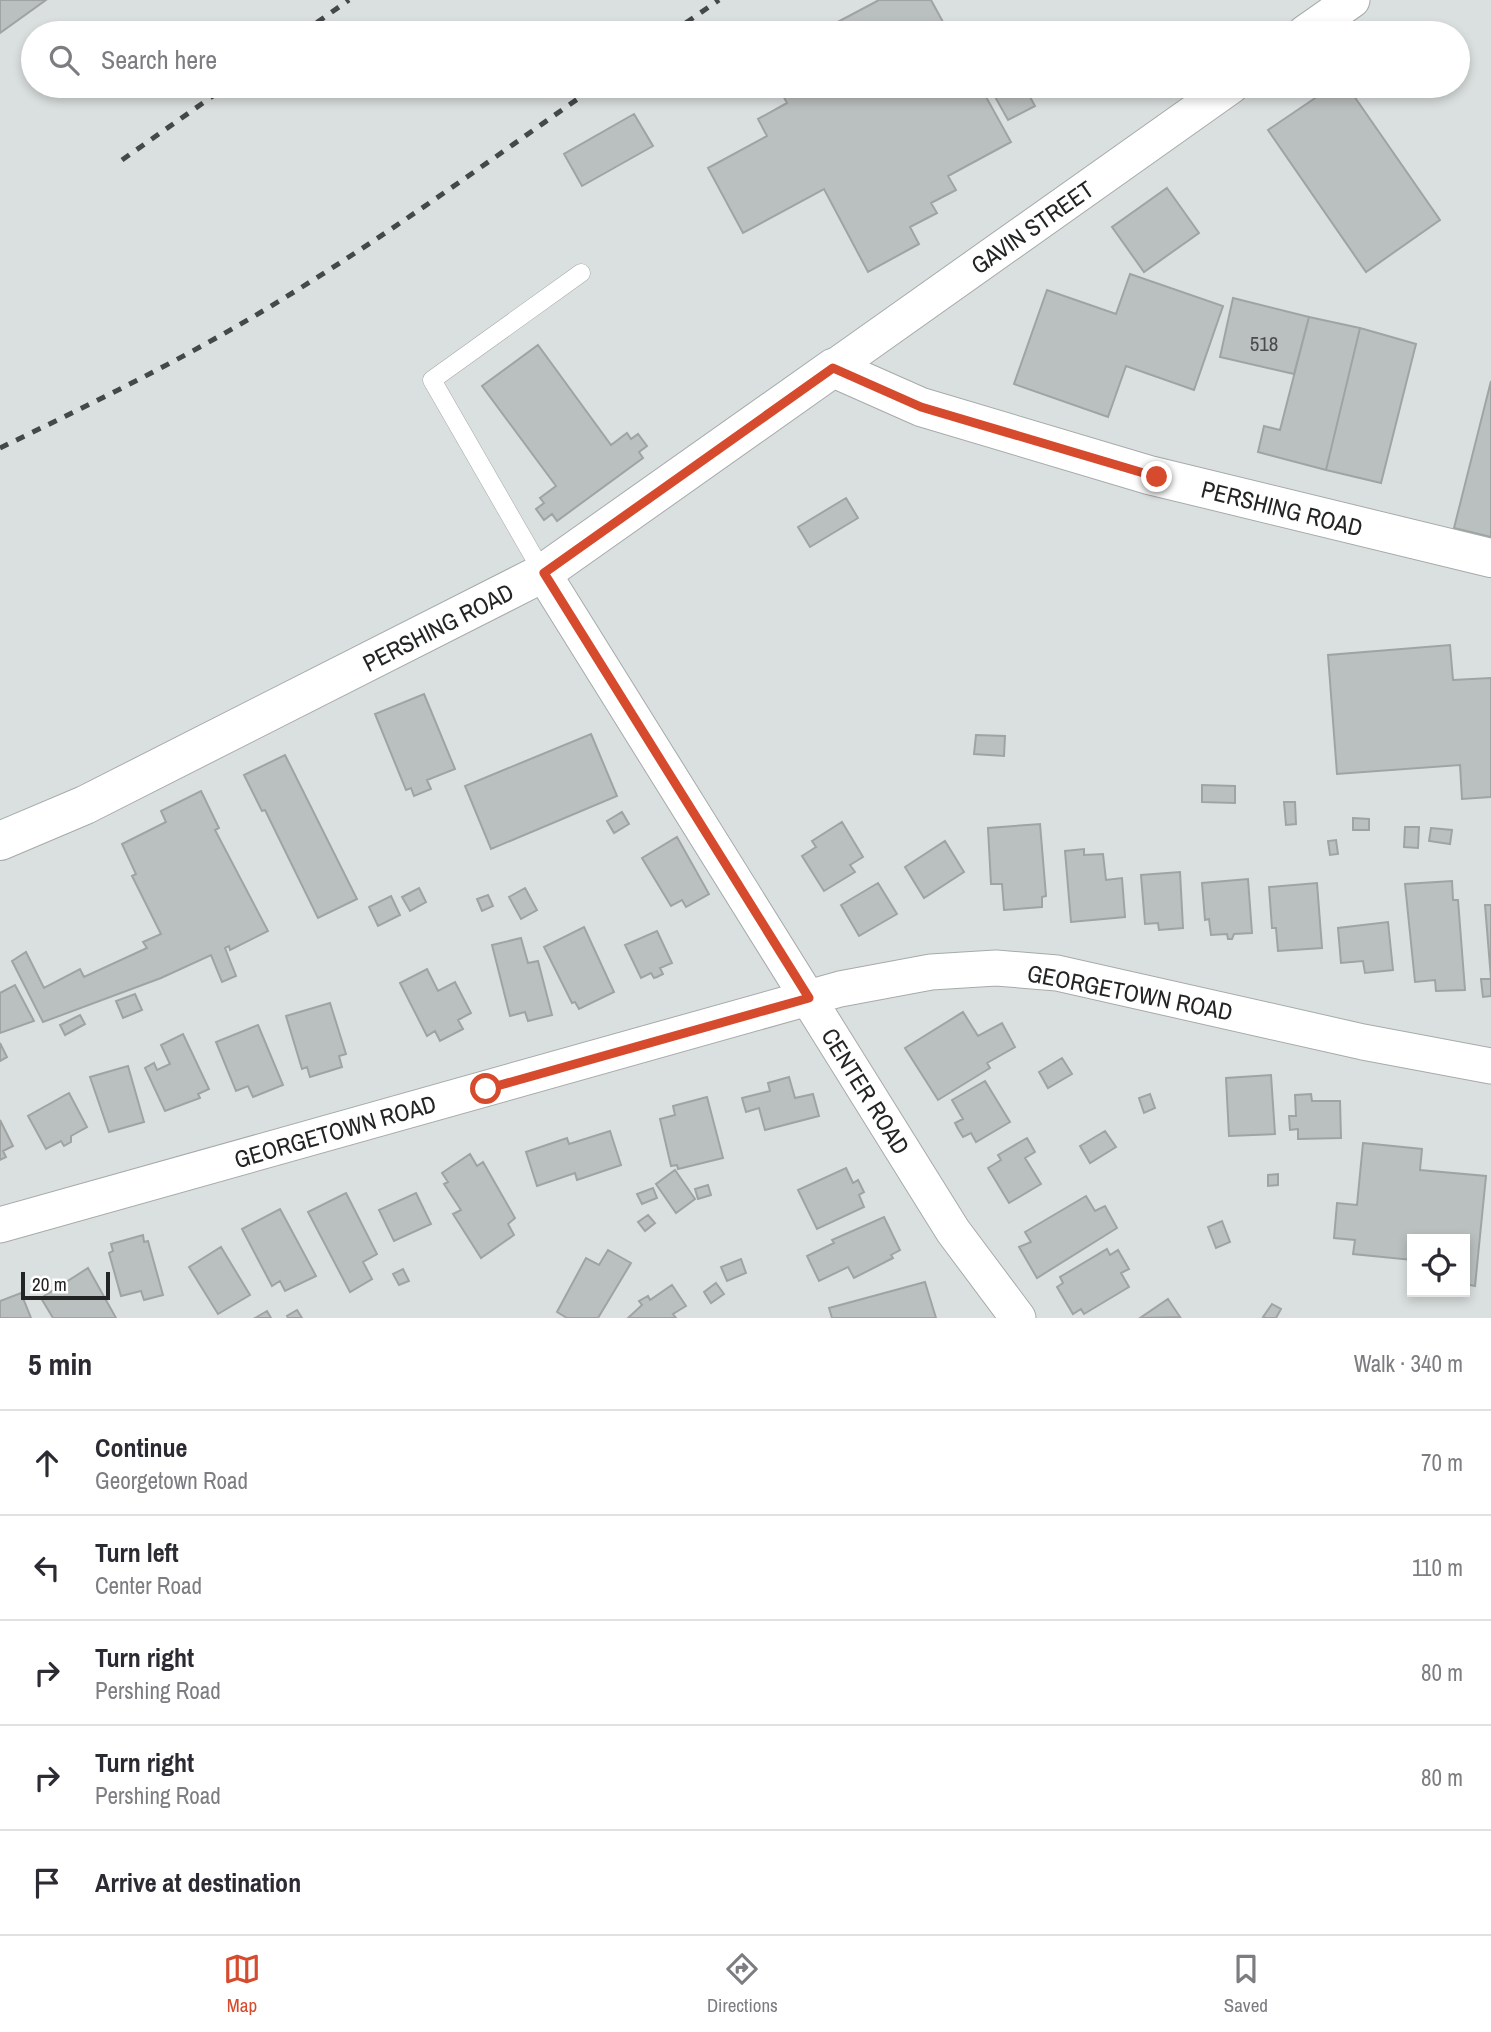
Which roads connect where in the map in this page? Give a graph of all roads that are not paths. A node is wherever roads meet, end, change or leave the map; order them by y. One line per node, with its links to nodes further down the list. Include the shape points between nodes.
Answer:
1 (1352, 0): 2 (street)
2 (1322, 21)
3 (1214, 98): 5 (street, GAVIN STREET)
4 (581, 273): 7 (lane, via 432,380)
5 (833, 368): 6 (street, PERSHING ROAD, via 921,407 1149,475); 7 (street, PERSHING ROAD)
6 (1491, 558)
7 (544, 573): 8 (street, PERSHING ROAD, via 85,805); 9 (street, CENTER ROAD)
8 (0, 841)
9 (809, 998): 10 (street, GEORGETOWN ROAD, via 931,972 996,968 1057,973); 11 (street, GEORGETOWN ROAD); 12 (street, CENTER ROAD, via 953,1231)
10 (1491, 1066)
11 (0, 1226)
12 (1018, 1318)

